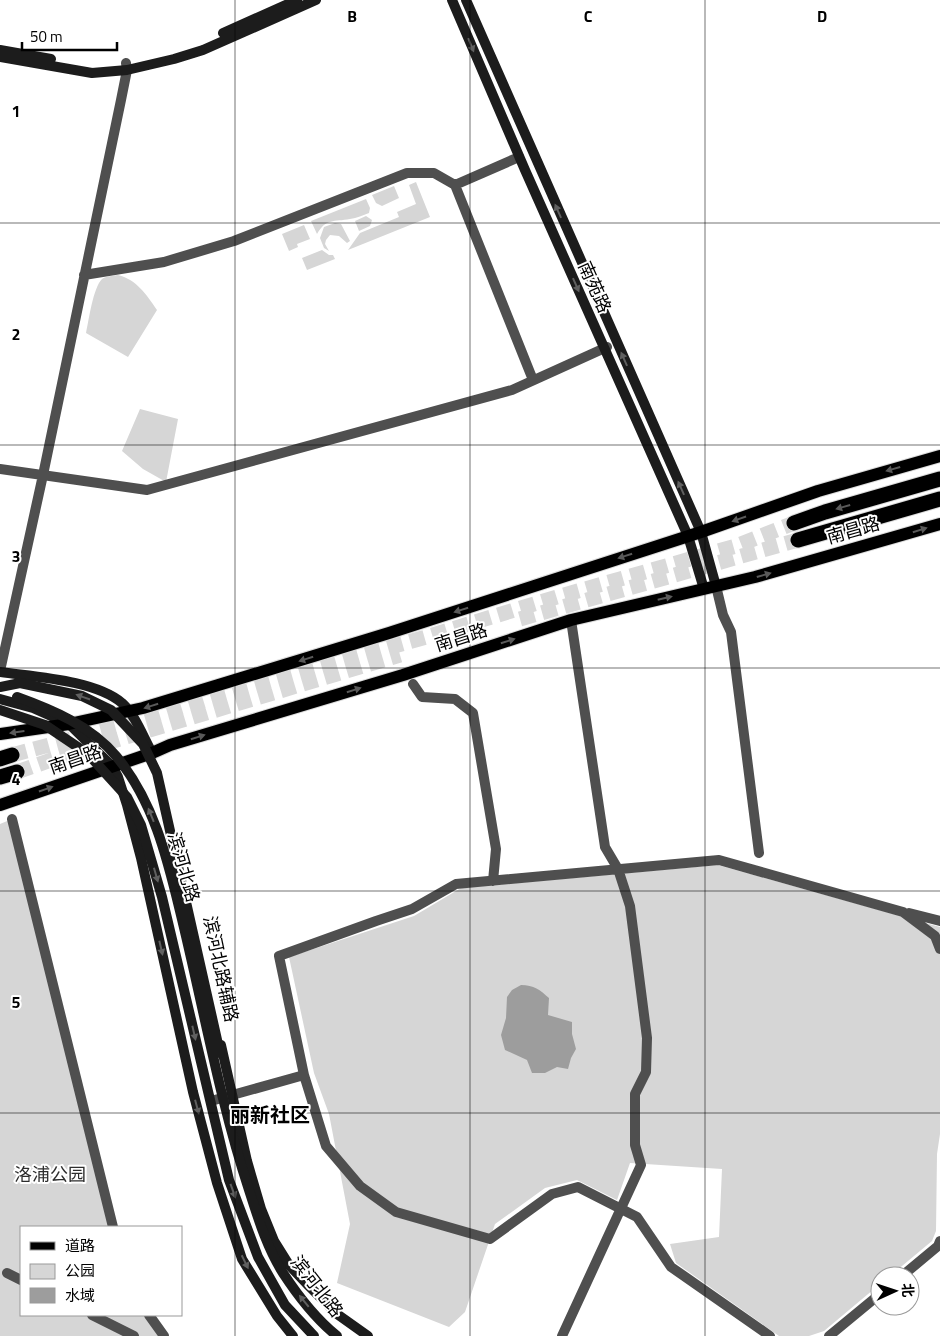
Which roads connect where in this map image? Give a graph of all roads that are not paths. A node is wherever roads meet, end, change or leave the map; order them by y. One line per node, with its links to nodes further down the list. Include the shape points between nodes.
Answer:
1 (297, 0): 7 (main road, via 200,44)
2 (316, 0): 7 (main road, via 203,50 174,59)
3 (452, 0): 8 (main road, 南苑路, one-way to 8)
4 (466, 0): 20 (main road, 南苑路, one-way to 4)
5 (0, 50): 7 (main road, via 93,66)
6 (0, 57): 7 (main road, via 92,73)
7 (126, 66): 10 (street)
8 (519, 157): 9 (street); 11 (main road, 南苑路, one-way to 11)
9 (455, 186): 10 (street, via 434,173 407,173 234,242 164,262); 12 (street)
10 (84, 275): 15 (street)
11 (606, 348): 12 (street); 20 (main road, 南苑路)
12 (533, 380): 15 (street, via 512,390 147,490)
13 (940, 456): 20 (main road, 南昌路, one-way to 20, via 818,491)
14 (0, 469): 15 (street)
15 (43, 475): 24 (street)
16 (940, 479): 18 (highway, 南昌路, one-way to 18)
17 (940, 498): 21 (highway, 南昌路)
18 (794, 523)
19 (940, 524): 22 (main road, 南昌路, one-way to 19)
20 (695, 534): 22 (main road, 南苑路); 30 (main road, 南昌路, one-way to 30, via 389,633)
21 (798, 540)
22 (710, 587): 23 (main road, 南昌路, one-way to 22); 39 (street, via 731,632)
23 (571, 620): 33 (main road, 南昌路, one-way to 23); 40 (street, via 605,847)
24 (0, 671): 30 (main road, 滨河北路辅路, via 75,683 108,694)
25 (413, 684): 41 (street, via 422,697 455,699 472,713 496,849)
26 (0, 687): 48 (main road, one-way to 26, bridge, via 157,773 143,744 111,710 82,696 20,683)
27 (0, 694): 48 (main road, 滨河北路, one-way to 27, bridge, via 173,882 152,814 133,778 115,755 84,728 46,707)
28 (0, 699): 31 (main road, via 33,708)
29 (0, 710): 61 (main road, 滨河北路, one-way to 61, bridge, via 46,726 88,754 127,796 141,825 162,897 230,1180 258,1257 285,1305)
30 (129, 712): 31 (main road, 南昌路); 33 (main road, 滨河北路辅路)
31 (69, 724): 32 (main road, 南昌路, one-way to 32); 34 (main road)
32 (0, 734)
33 (152, 753): 34 (main road, 南昌路); 46 (main road, 滨河北路辅路, via 178,848)
34 (112, 766): 37 (main road, 南昌路, one-way to 34); 60 (main road, one-way to 60, via 127,805 141,858 191,1083 217,1183 242,1259)
35 (17, 772): 36 (highway)
36 (0, 777)
37 (0, 805)
38 (12, 819): 50 (street)
39 (760, 853)
40 (618, 869): 41 (street); 42 (street, via 719,860); 49 (street, via 630,906 647,1038 646,1072 635,1094 634,1144 641,1165)
41 (493, 880): 45 (street, via 456,884 412,910 279,956)
42 (903, 912): 43 (street); 44 (street, via 935,936)
43 (940, 921)
44 (940, 949)
45 (304, 1075): 46 (street); 49 (street, via 326,1146 360,1186 396,1212 490,1239 552,1194 578,1187)
46 (232, 1095): 47 (street); 63 (main road, 滨河北路辅路, via 247,1161 274,1241 289,1265 337,1314)
47 (211, 1101)
48 (243, 1172): 62 (main road, 滨河北路, one-way to 48, bridge, via 282,1273 265,1238)
49 (622, 1209): 64 (street); 65 (street, via 637,1218 671,1267)
50 (113, 1226)
51 (940, 1241): 52 (street)
52 (914, 1266)
53 (7, 1273): 54 (street)
54 (20, 1280)
55 (870, 1302): 66 (street)
56 (94, 1316): 58 (street)
57 (150, 1316): 59 (street)
58 (134, 1336)
59 (164, 1336)
60 (293, 1336)
61 (314, 1336)
62 (337, 1336)
63 (368, 1336)
64 (562, 1336)
65 (770, 1336)
66 (829, 1336)

